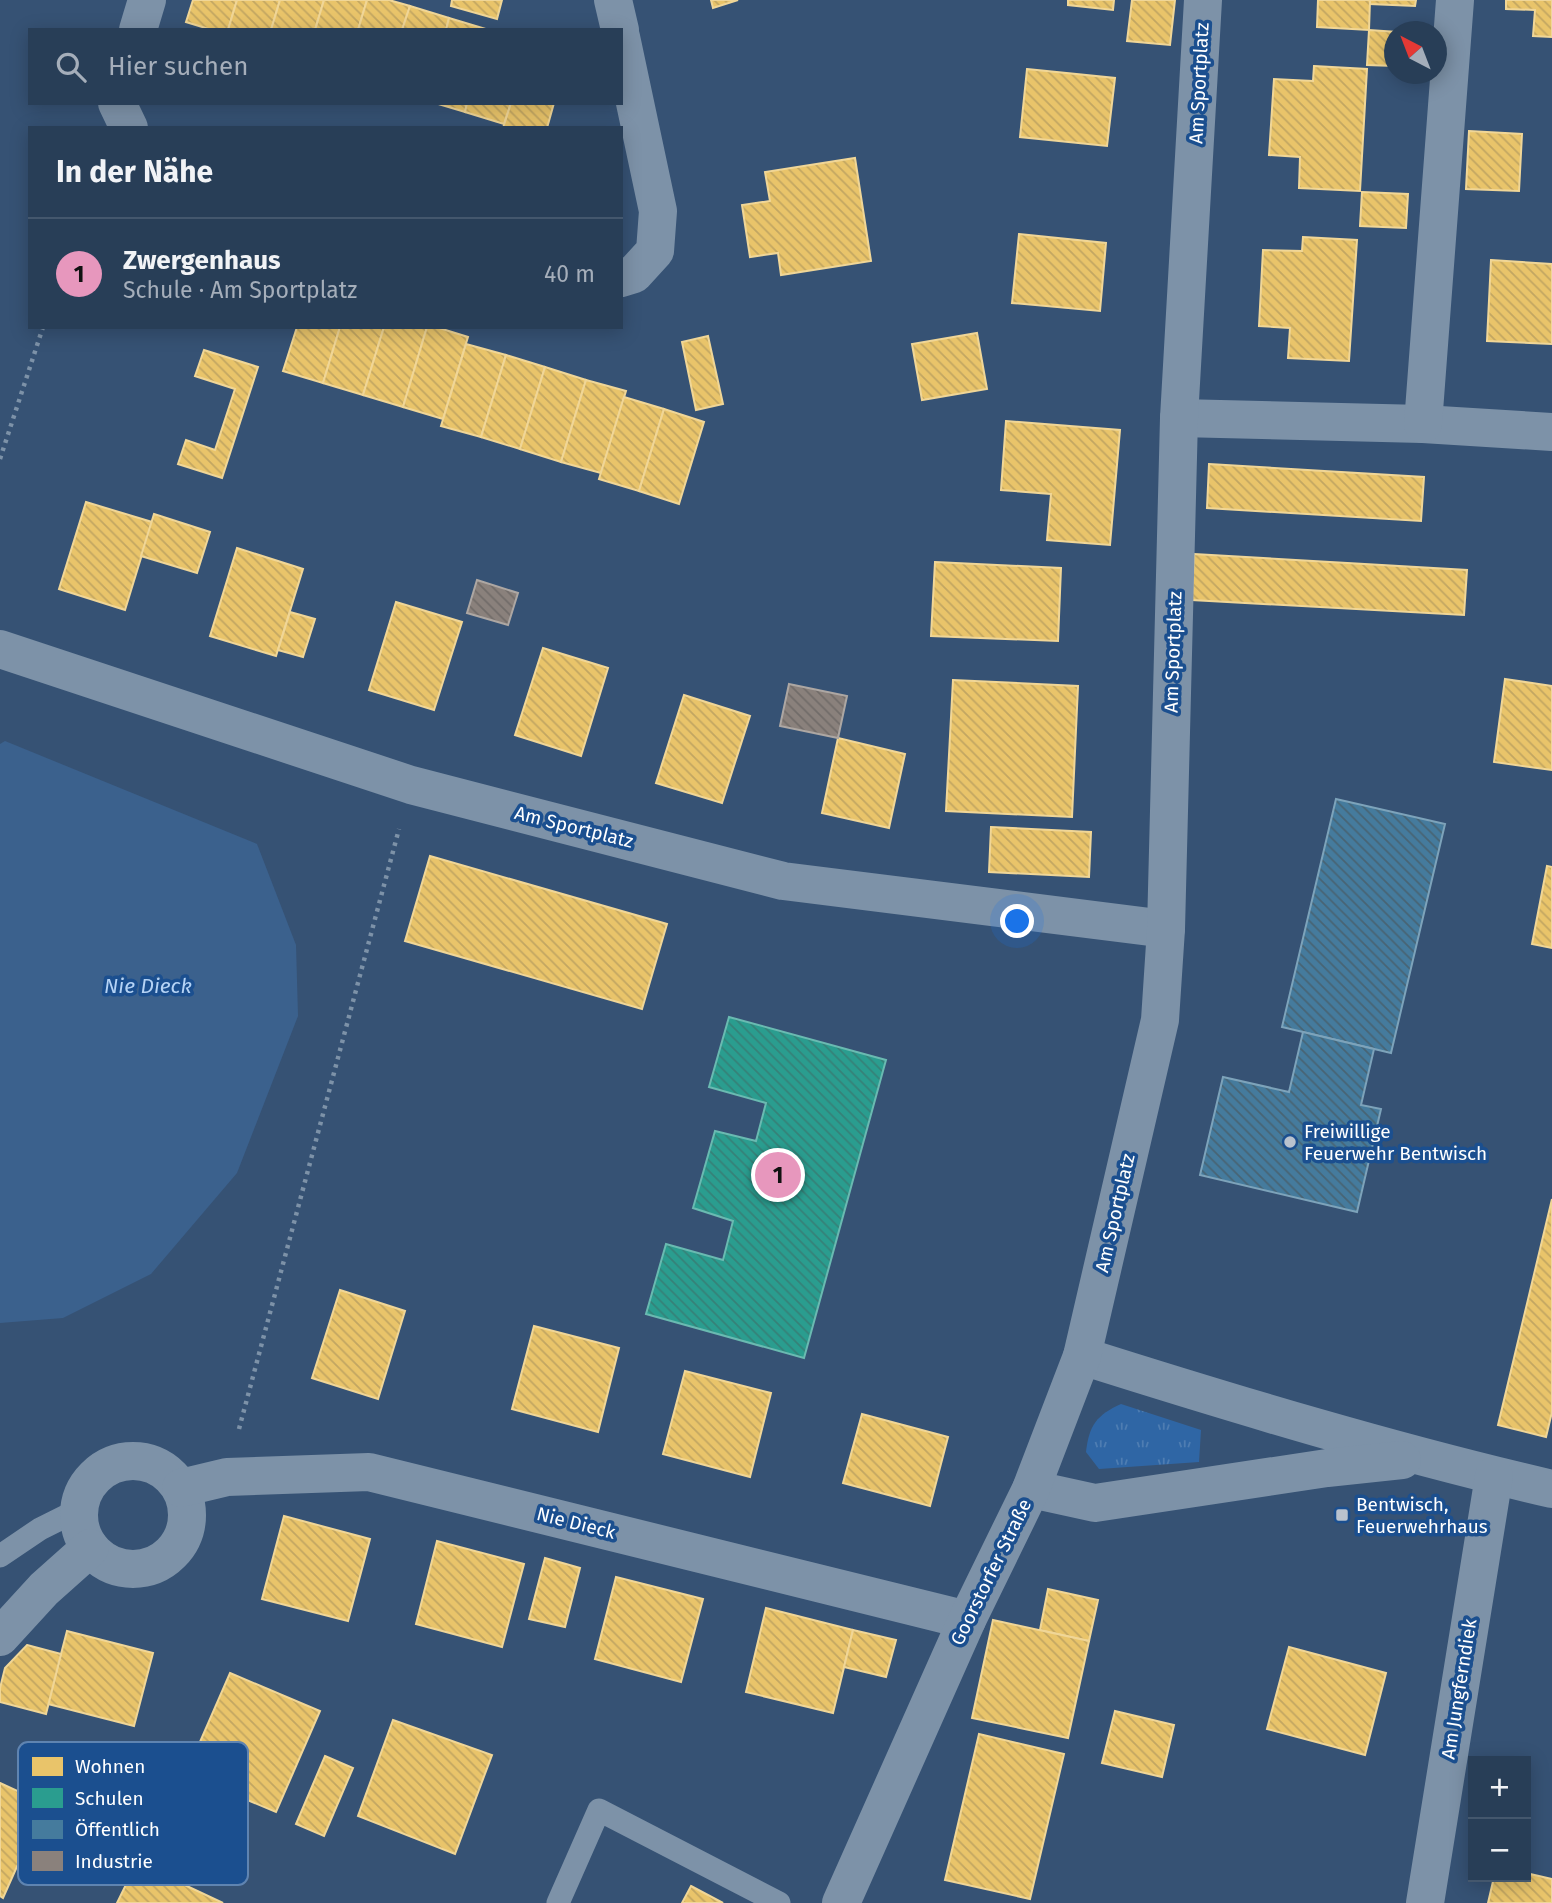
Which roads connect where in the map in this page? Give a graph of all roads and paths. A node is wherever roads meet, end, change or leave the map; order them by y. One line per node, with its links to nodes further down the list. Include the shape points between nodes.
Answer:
1 (148, 0): 5 (street)
2 (613, 0): 6 (street)
3 (1203, 0): 12 (street, Am Sportplatz)
4 (1455, 0): 13 (street)
5 (139, 28)
6 (620, 28)
7 (623, 46): 10 (street, via 658,211 654,251 634,274)
8 (118, 105): 9 (street)
9 (128, 126)
10 (623, 277)
11 (42, 329): 15 (path)
12 (1179, 418): 13 (street); 18 (street, Am Sportplatz)
13 (1423, 424): 14 (street)
14 (1552, 432)
15 (0, 459)
16 (0, 649): 17 (street, Am Sportplatz)
17 (411, 785): 18 (street, Am Sportplatz, via 783,881); 22 (path)
18 (1166, 929): 19 (street, Am Sportplatz, via 1160,1020)
19 (1082, 1356): 20 (street, Goorstorfer Straße); 24 (street, Am Sportplatz)
20 (1424, 1458): 21 (street, Goorstorfer Straße); 24 (street, Goorstorfer Straße, via 1095,1503)
21 (1494, 1476): 25 (street, Goorstorfer Straße); 34 (street, Am Jungferndiek)
22 (227, 1477): 23 (street, Nie Dieck); 29 (street, Nie Dieck, via 369,1472)
23 (181, 1488): 26 (street, via 166,1470 145,1461 122,1461 101,1471 86,1488); 27 (street, via 188,1510 185,1533 173,1553 154,1566 131,1570 107,1563)
24 (1031, 1489): 29 (street, Goorstorfer Straße)
25 (1552, 1489)
26 (78, 1510): 27 (street); 28 (lane)
27 (90, 1548): 30 (street)
28 (0, 1556)
29 (967, 1620): 33 (street, Goorstorfer Straße)
30 (0, 1637)
31 (558, 1903): 32 (lane, via 599,1810)
32 (779, 1903)
33 (841, 1903)
34 (1425, 1903)

